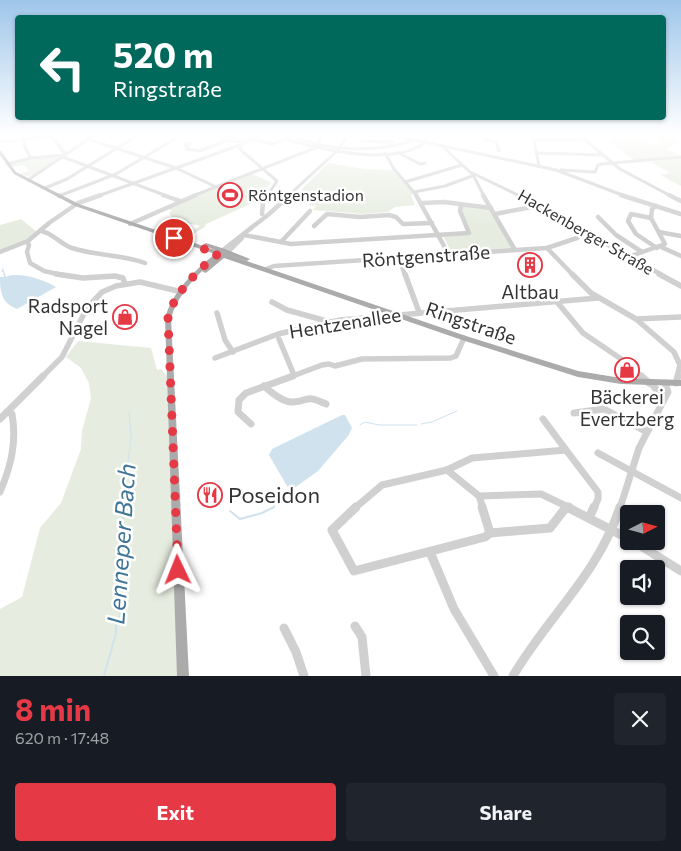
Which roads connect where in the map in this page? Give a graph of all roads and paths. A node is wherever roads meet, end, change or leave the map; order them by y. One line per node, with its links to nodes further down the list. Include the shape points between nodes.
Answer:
1 (462, 165): 19 (street, Hackenberger Straße)
2 (9, 166): 21 (main road, Ringstraße)
3 (50, 166): 21 (street)
4 (89, 166): 20 (street); 25 (street)
5 (130, 166): 20 (street)
6 (169, 166): 16 (street)
7 (183, 166): 16 (street)
8 (259, 166): 17 (street)
9 (272, 166): 17 (street)
10 (322, 166): 36 (street)
11 (392, 166): 22 (street)
12 (460, 166): 22 (street)
13 (539, 166): 18 (street)
14 (598, 166): 18 (street, via 595,172)
15 (616, 166): 29 (street)
16 (176, 168): 23 (street); 24 (street)
17 (263, 169): 24 (street); 40 (street, via 277,183 263,199)
18 (556, 170): 34 (street)
19 (472, 174): 26 (street, via 445,186); 33 (street, Hackenberger Straße); 35 (street)
20 (114, 175): 23 (street); 27 (street)
21 (28, 180): 25 (main road, Ringstraße)
22 (405, 182): 26 (street)
23 (134, 183): 28 (street); 31 (street)
24 (216, 187): 28 (street)
25 (45, 188): 27 (main road, Ringstraße)
26 (414, 192): 30 (street)
27 (59, 196): 31 (main road, Ringstraße)
28 (180, 201): 44 (street)
29 (681, 201)
30 (422, 203): 32 (street); 43 (street)
31 (76, 205): 44 (main road, Ringstraße); 46 (street)
32 (461, 205): 35 (street); 50 (street, via 461,214 470,233)
33 (537, 206): 38 (street); 47 (street, Hackenberger Straße)
34 (656, 206): 39 (street); 42 (street, via 652,209)
35 (491, 208): 38 (street)
36 (274, 209): 40 (street); 40 (street)
37 (310, 211): 53 (street)
38 (495, 214): 56 (street)
39 (681, 214)
40 (263, 215): 49 (street)
41 (598, 217): 58 (street)
42 (651, 218): 48 (street); 54 (street, via 631,214 628,221 636,234)
43 (432, 223): 45 (street, via 403,224 389,215 327,214); 50 (street)
44 (130, 224): 59 (main road, Ringstraße)
45 (314, 226)
46 (41, 230): 52 (street); 64 (street, via 72,248)
47 (584, 232): 55 (street, Röntgenstraße, via 577,238); 62 (street, Hackenberger Straße)
48 (659, 232): 51 (street); 54 (street, via 665,242)
49 (243, 235): 53 (street); 59 (street)
50 (439, 235): 53 (street); 60 (street)
51 (681, 236)
52 (26, 242): 57 (street); 66 (street, via 30,263 40,269 76,277 120,276)
53 (281, 242)
54 (659, 247): 58 (street); 61 (street)
55 (548, 248): 56 (street, Röntgenstraße); 69 (street)
56 (515, 250): 60 (street, Röntgenstraße)
57 (0, 252)
58 (642, 252): 62 (street)
59 (223, 253): 65 (main road, Ringstraße); 68 (main road)
60 (449, 255): 63 (street, Röntgenstraße)
61 (681, 256)
62 (628, 257): 67 (street, Hackenberger Straße)
63 (399, 258): 65 (street, Röntgenstraße); 72 (street)
64 (145, 263)
65 (266, 269): 74 (main road, Ringstraße)
66 (125, 284): 68 (street, via 148,283); 91 (street, via 110,288 93,300 65,353)
67 (681, 286)
68 (182, 292): 114 (main road, via 172,307 168,331)
69 (598, 298): 71 (street, Hentzenallee); 76 (street)
70 (272, 302): 77 (street, via 287,310)
71 (557, 302): 72 (street, Hentzenallee); 85 (street, via 583,333 628,363)
72 (419, 312): 74 (street, Hentzenallee)
73 (217, 313): 81 (street, via 225,340)
74 (395, 314): 77 (street, Hentzenallee); 78 (main road, Ringstraße)
75 (681, 317): 76 (street)
76 (636, 319): 82 (street)
77 (330, 322): 81 (street, Hentzenallee, via 278,334)
78 (464, 338): 84 (street, via 456,356 451,358 354,361 335,366 322,365); 85 (main road, Ringstraße, via 571,373)
79 (279, 339): 84 (street)
80 (681, 350): 82 (street)
81 (233, 352): 83 (street, Hentzenallee)
82 (674, 352): 87 (street, via 680,365)
83 (215, 358)
84 (294, 375): 88 (street)
85 (650, 383): 86 (main road, Ringstraße); 89 (street)
86 (665, 383): 87 (main road, Ringstraße); 89 (street, via 668,392)
87 (678, 383)
88 (264, 386): 90 (street, via 290,402 310,397); 95 (street, via 239,400 238,415)
89 (664, 399): 96 (street)
90 (326, 404)
91 (7, 412): 93 (street); 101 (street, via 12,414 14,445)
92 (574, 413): 96 (street, via 604,408)
93 (0, 419)
94 (543, 419): 97 (street)
95 (251, 424)
96 (647, 432): 100 (street)
97 (566, 450): 99 (street, via 472,458); 105 (street, via 598,492)
98 (598, 453): 100 (street)
99 (447, 470): 102 (street); 110 (street, via 380,486 332,530 354,571)
100 (632, 471): 103 (street); 106 (street)
101 (0, 492)
102 (479, 496): 104 (street, via 539,493); 107 (street)
103 (681, 498)
104 (569, 507): 105 (street); 107 (street, via 550,528)
105 (589, 518): 106 (street)
106 (613, 528): 108 (street); 118 (street, via 600,556)
107 (490, 533): 110 (street, via 486,537)
108 (620, 533)
109 (647, 550): 111 (street)
110 (430, 552): 117 (street, via 454,609)
111 (681, 572)
112 (355, 626): 116 (street, via 362,637)
113 (284, 628): 115 (street)
114 (183, 676)
115 (304, 676)
116 (366, 676)
117 (494, 676)
118 (513, 676)

